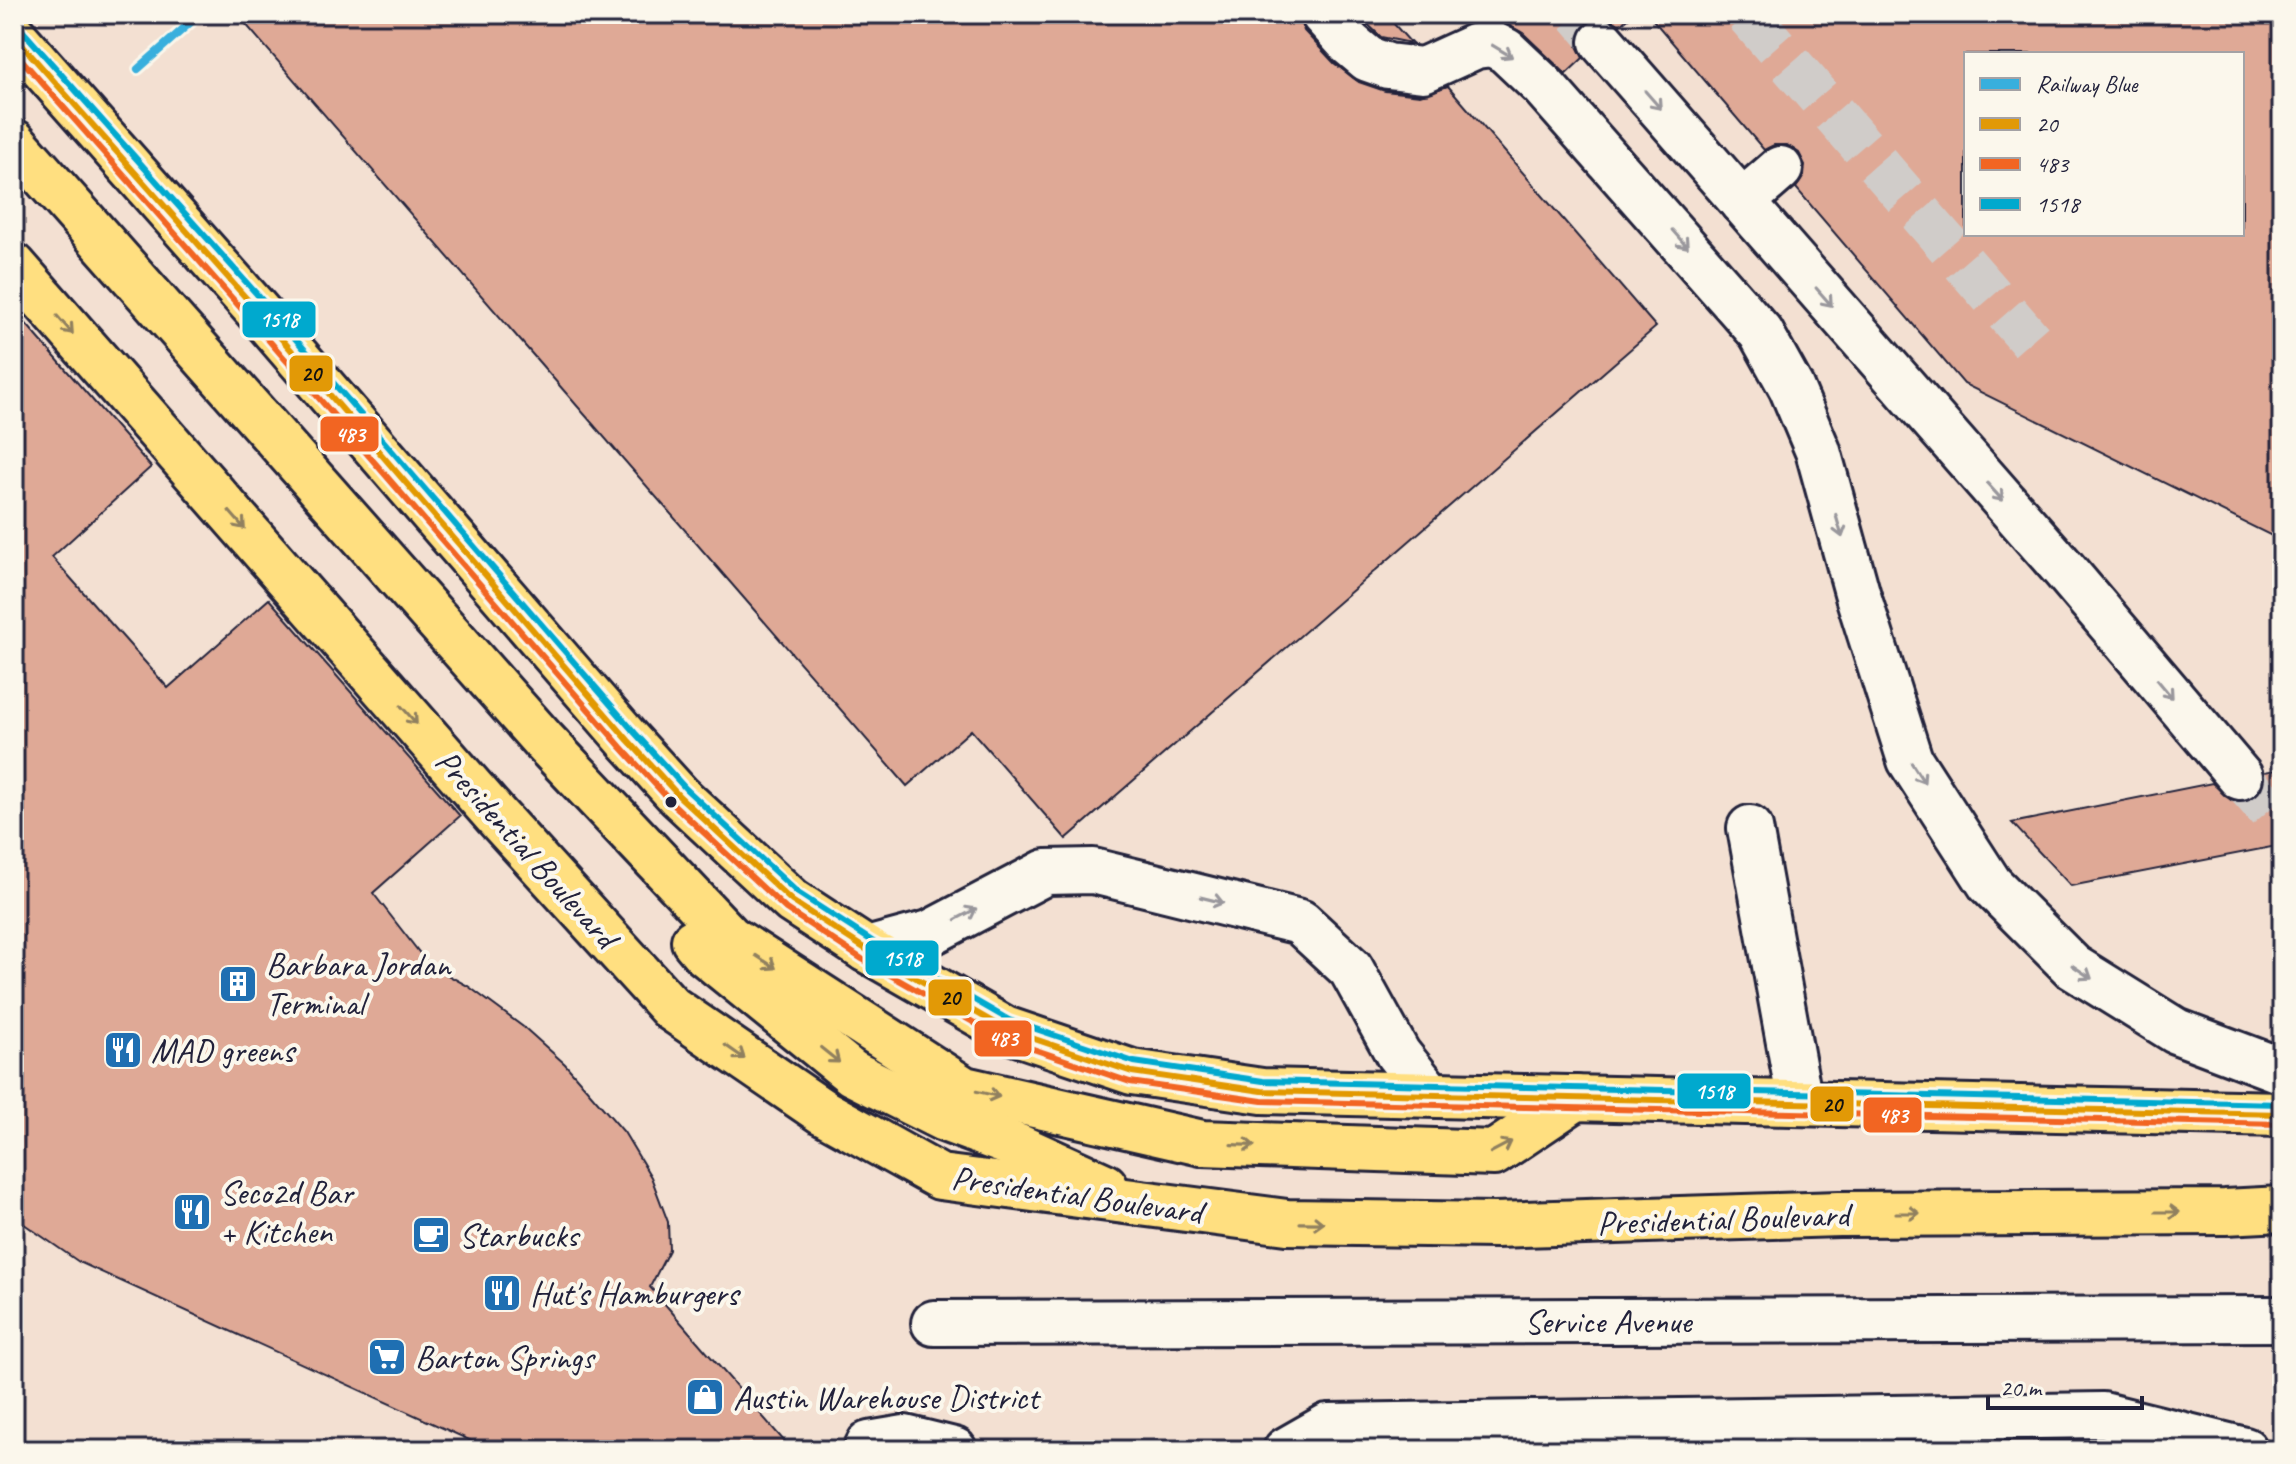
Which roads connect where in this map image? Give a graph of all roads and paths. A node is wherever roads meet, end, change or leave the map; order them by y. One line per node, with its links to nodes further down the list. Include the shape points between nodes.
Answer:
1 (1323, 14): 12 (lane, one-way to 12, via 1368,59 1388,66 1423,70 1492,44 1542,85 1761,333 1818,451 1910,760 1990,884 2073,967 2176,1031)
2 (14, 36): 11 (main road, via 679,796 792,901)
3 (1602, 42): 7 (lane, one-way to 7)
4 (14, 142): 14 (main road, one-way to 14, via 543,740 730,938 964,1089 1202,1143 1494,1153)
5 (14, 164): 17 (main road, one-way to 17, via 704,953 852,1073 944,1119)
6 (1780, 169): 7 (lane)
7 (1742, 202): 9 (lane, one-way to 9)
8 (14, 266): 17 (main road, Presidential Boulevard, one-way to 17, via 671,1008 823,1112 940,1177)
9 (2240, 777)
10 (1750, 828): 15 (lane)
11 (867, 950): 13 (main road, via 1005,1029 1132,1072 1262,1091); 13 (lane, one-way to 13, via 930,933 1046,872 1093,871 1285,918 1300,922 1351,969 1398,1054)
12 (2282, 1071)
13 (1430, 1094): 14 (main road)
14 (1576, 1098): 15 (main road)
15 (1800, 1103): 16 (main road)
16 (2282, 1114)
17 (1151, 1207): 18 (main road, Presidential Boulevard, one-way to 18, via 1287,1222 1495,1225 1839,1214)
18 (2282, 1209)
19 (2282, 1319): 20 (lane, Service Avenue)
20 (934, 1323)
21 (1780, 1418): 22 (lane); 26 (lane); 27 (lane, via 2103,1415)
22 (1626, 1435): 25 (lane, via 1328,1426)
23 (866, 1450): 24 (lane, via 869,1444 905,1438)
24 (954, 1450)
25 (1286, 1450)
26 (1746, 1450)
27 (2245, 1450)

